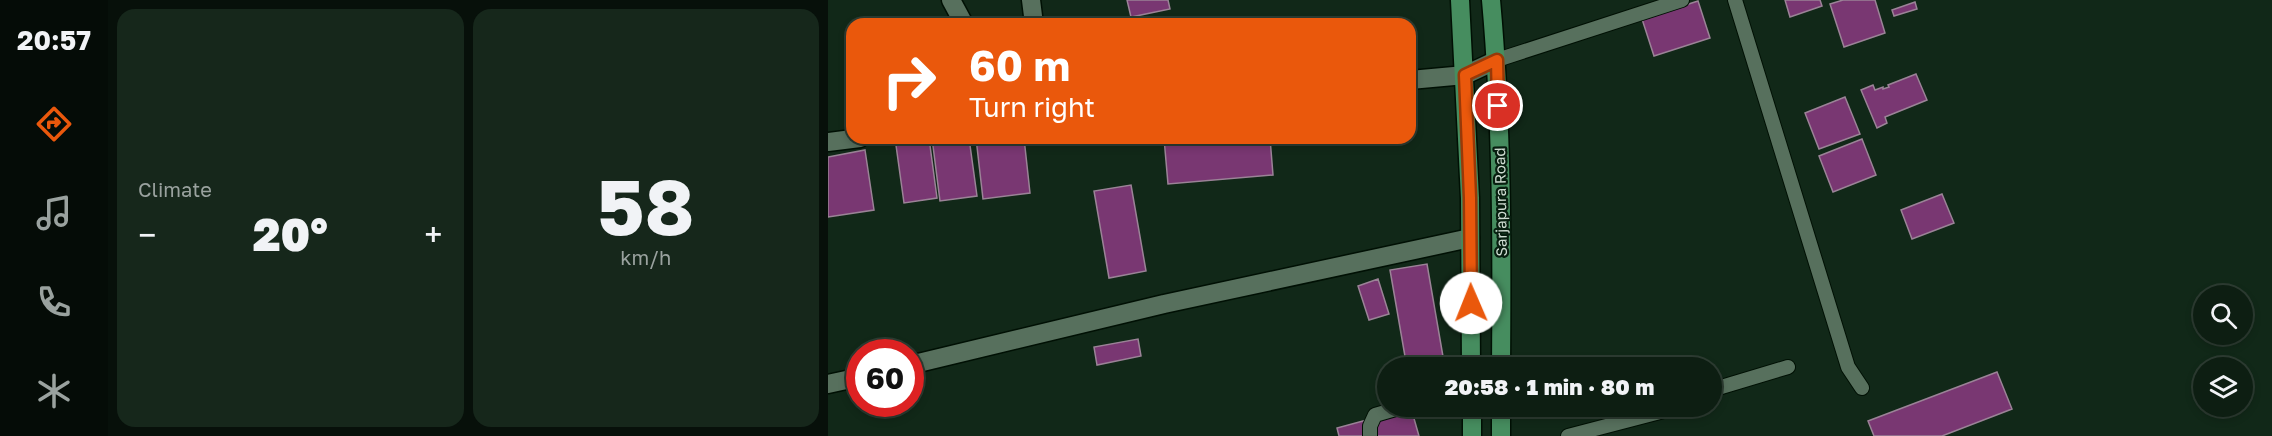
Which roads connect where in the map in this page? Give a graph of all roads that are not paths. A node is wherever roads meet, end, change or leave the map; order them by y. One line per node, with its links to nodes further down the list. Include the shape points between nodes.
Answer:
1 (951, 0): 7 (street)
2 (1031, 0): 8 (street)
3 (1460, 0): 10 (main road, Sarjapura Road)
4 (1491, 0): 9 (main road, Sarjapura Road)
5 (1682, 0): 9 (lane)
6 (1735, 0): 22 (lane, via 1848,367)
7 (961, 18)
8 (1033, 18)
9 (1497, 60): 10 (street); 16 (main road, Sarjapura Road)
10 (1465, 75): 11 (street); 14 (main road, Sarjapura Road)
11 (1416, 79)
12 (846, 140): 13 (street)
13 (828, 142)
14 (1470, 238): 15 (main road, Sarjapura Road); 17 (street, via 1164,304)
15 (1472, 357)
16 (1502, 357)
17 (924, 362)
18 (1788, 367): 21 (lane)
19 (846, 380): 20 (street)
20 (828, 384)
21 (1722, 387)
22 (1862, 388)
23 (1377, 414): 27 (lane, via 1370,426)
24 (1472, 417): 28 (main road)
25 (1501, 417): 29 (main road)
26 (1641, 417): 30 (lane)
27 (1370, 436)
28 (1472, 436)
29 (1501, 436)
30 (1568, 436)

